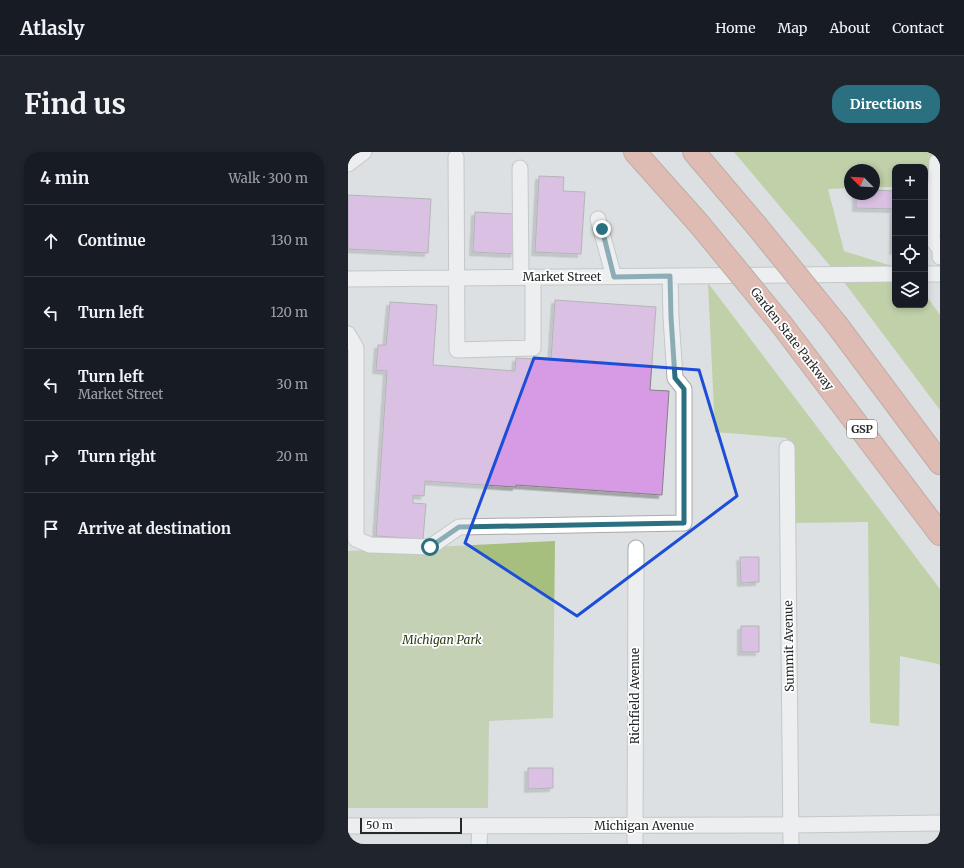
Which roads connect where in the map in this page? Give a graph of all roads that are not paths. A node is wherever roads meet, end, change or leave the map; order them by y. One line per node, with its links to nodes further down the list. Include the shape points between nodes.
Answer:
1 (364, 152): 6 (street)
2 (635, 152): 21 (highway, Garden State Parkway / GSP, bridge, via 700,225 782,325)
3 (694, 152): 20 (highway, bridge, via 837,325)
4 (456, 157): 16 (street)
5 (940, 162): 9 (street, via 936,162 932,239 940,249)
6 (348, 164)
7 (520, 168): 14 (street)
8 (598, 219): 15 (street)
9 (940, 256)
10 (892, 274): 13 (street, Market Street)
11 (928, 274): 12 (street)
12 (940, 274)
13 (670, 276): 15 (street, Market Street); 22 (street, via 675,378 684,389 684,523 459,527 430,547 370,545)
14 (527, 277): 15 (street, Market Street); 16 (street, Market Street); 16 (street, via 533,348 457,350)
15 (614, 277)
16 (456, 278): 17 (street, Market Street)
17 (348, 279)
18 (348, 334): 22 (street, via 356,348)
19 (787, 448): 25 (street, Summit Avenue)
20 (940, 463)
21 (940, 534)
22 (352, 539)
23 (636, 548): 27 (street, Richfield Avenue)
24 (940, 823): 25 (street, Michigan Avenue)
25 (791, 825): 27 (street, Michigan Avenue); 31 (street, Summit Avenue)
26 (348, 826): 28 (street, Michigan Avenue)
27 (635, 826): 28 (street, Michigan Avenue); 30 (street, Richfield Avenue)
28 (480, 827): 29 (street)
29 (480, 844)
30 (635, 844)
31 (792, 844)

